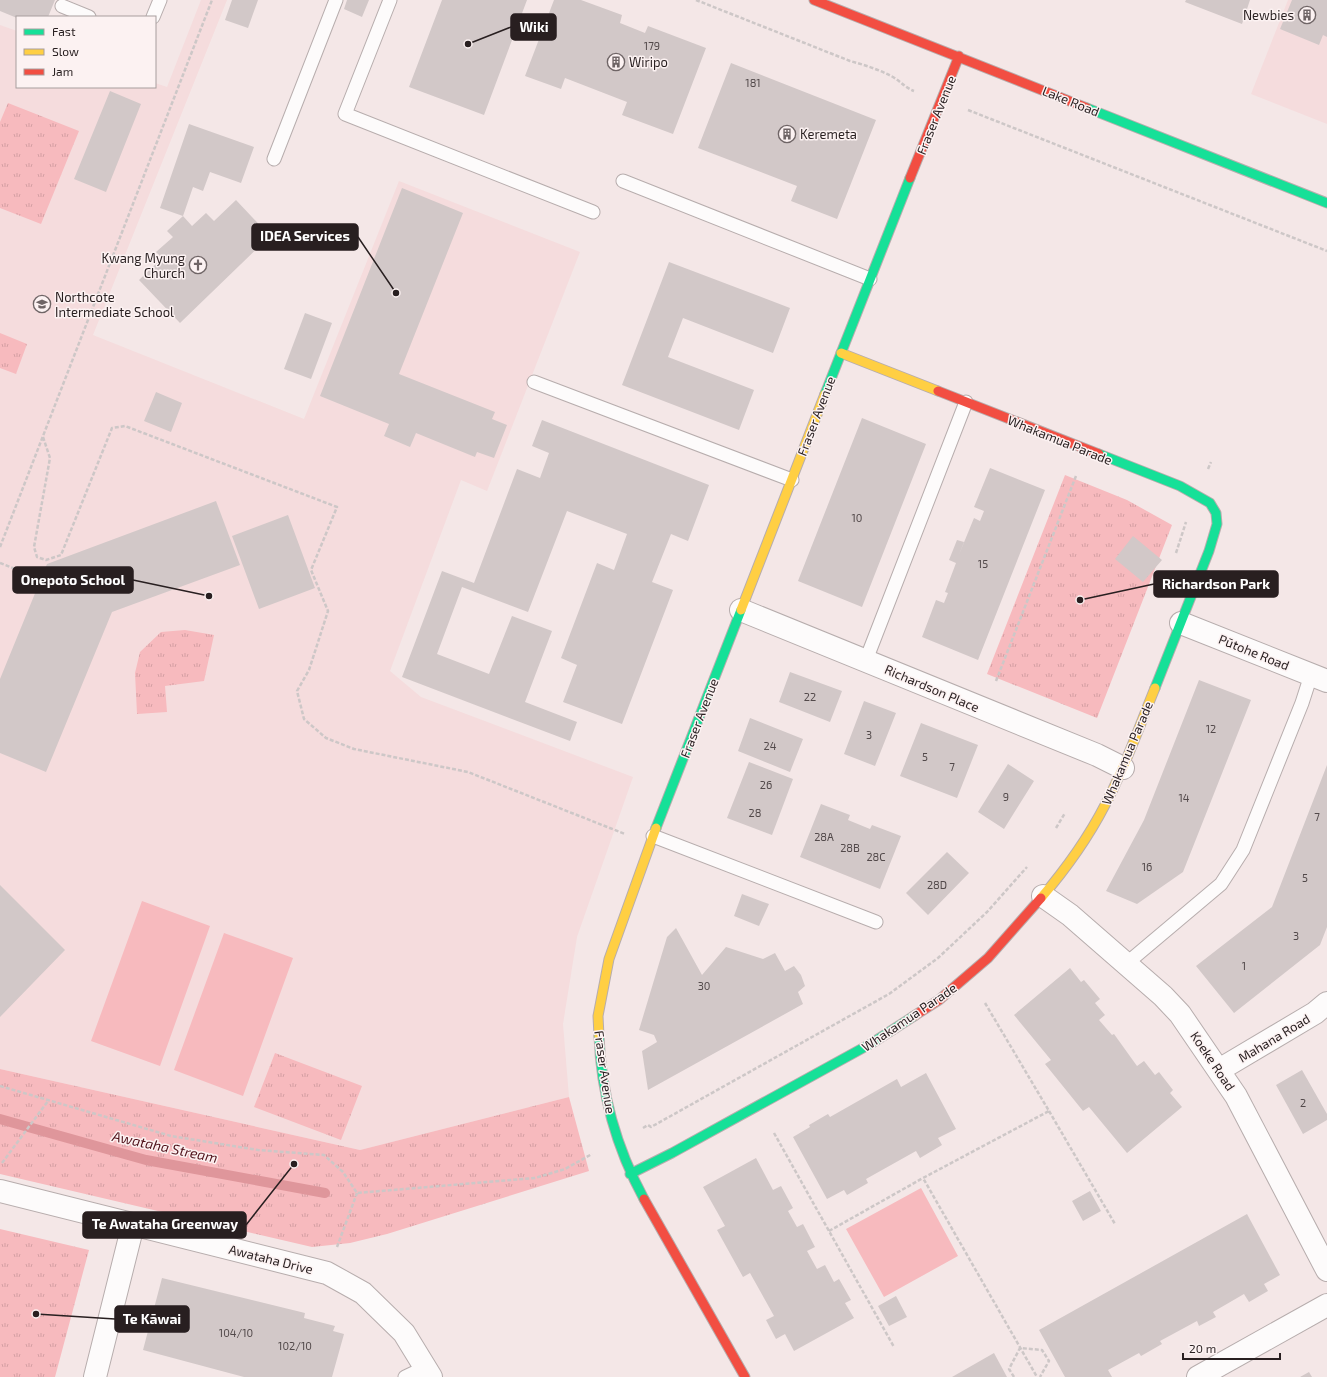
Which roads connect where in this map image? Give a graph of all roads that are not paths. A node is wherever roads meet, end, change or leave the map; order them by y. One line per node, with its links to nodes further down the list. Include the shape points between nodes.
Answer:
1 (160, 0): 7 (lane)
2 (336, 0): 9 (lane)
3 (390, 0): 12 (lane, via 345,114)
4 (814, 0): 8 (street, Lake Road)
5 (62, 6): 6 (lane)
6 (87, 16)
7 (153, 16)
8 (959, 56): 11 (street, Lake Road); 13 (street, Fraser Avenue)
9 (274, 159)
10 (622, 181): 13 (lane)
11 (1327, 203)
12 (593, 212)
13 (870, 279): 14 (street, Fraser Avenue)
14 (841, 353): 16 (street, Whakamua Parade); 17 (street, Fraser Avenue)
15 (534, 382): 17 (lane)
16 (966, 402): 19 (street, Whakamua Parade, via 1180,486 1210,503 1216,513 1217,524); 20 (lane)
17 (792, 480): 18 (street, Fraser Avenue)
18 (741, 610): 20 (street, Richardson Place); 23 (street, Fraser Avenue)
19 (1181, 623): 21 (street, Pūtohe Road); 22 (street, Whakamua Parade)
20 (866, 660): 22 (street, Richardson Place)
21 (1319, 678): 26 (lane, via 1302,703 1243,850 1221,884)
22 (1123, 768): 24 (street, Whakamua Parade, via 1105,806 1084,841)
23 (653, 836): 25 (lane); 29 (street, Fraser Avenue, via 609,959 598,1016 600,1052 608,1104 617,1142)
24 (1043, 896): 26 (street, Koeke Road, via 1070,915); 29 (street, Whakamua Parade, via 988,958 939,1000 865,1047)
25 (876, 922)
26 (1126, 964): 28 (street, Koeke Road, via 1164,996 1180,1014)
27 (1327, 1003): 28 (street, Mahana Road, via 1315,1013)
28 (1219, 1070): 32 (street, Koeke Road, via 1236,1096)
29 (630, 1174): 37 (street, Fraser Avenue)
30 (0, 1191): 31 (street, Awataha Drive)
31 (133, 1225): 34 (street, Awataha Drive, via 327,1273 363,1293 404,1333); 35 (street)
32 (1327, 1270)
33 (1327, 1305): 38 (street)
34 (428, 1372): 36 (lane)
35 (94, 1377)
36 (405, 1377)
37 (745, 1377)
38 (1198, 1377)

